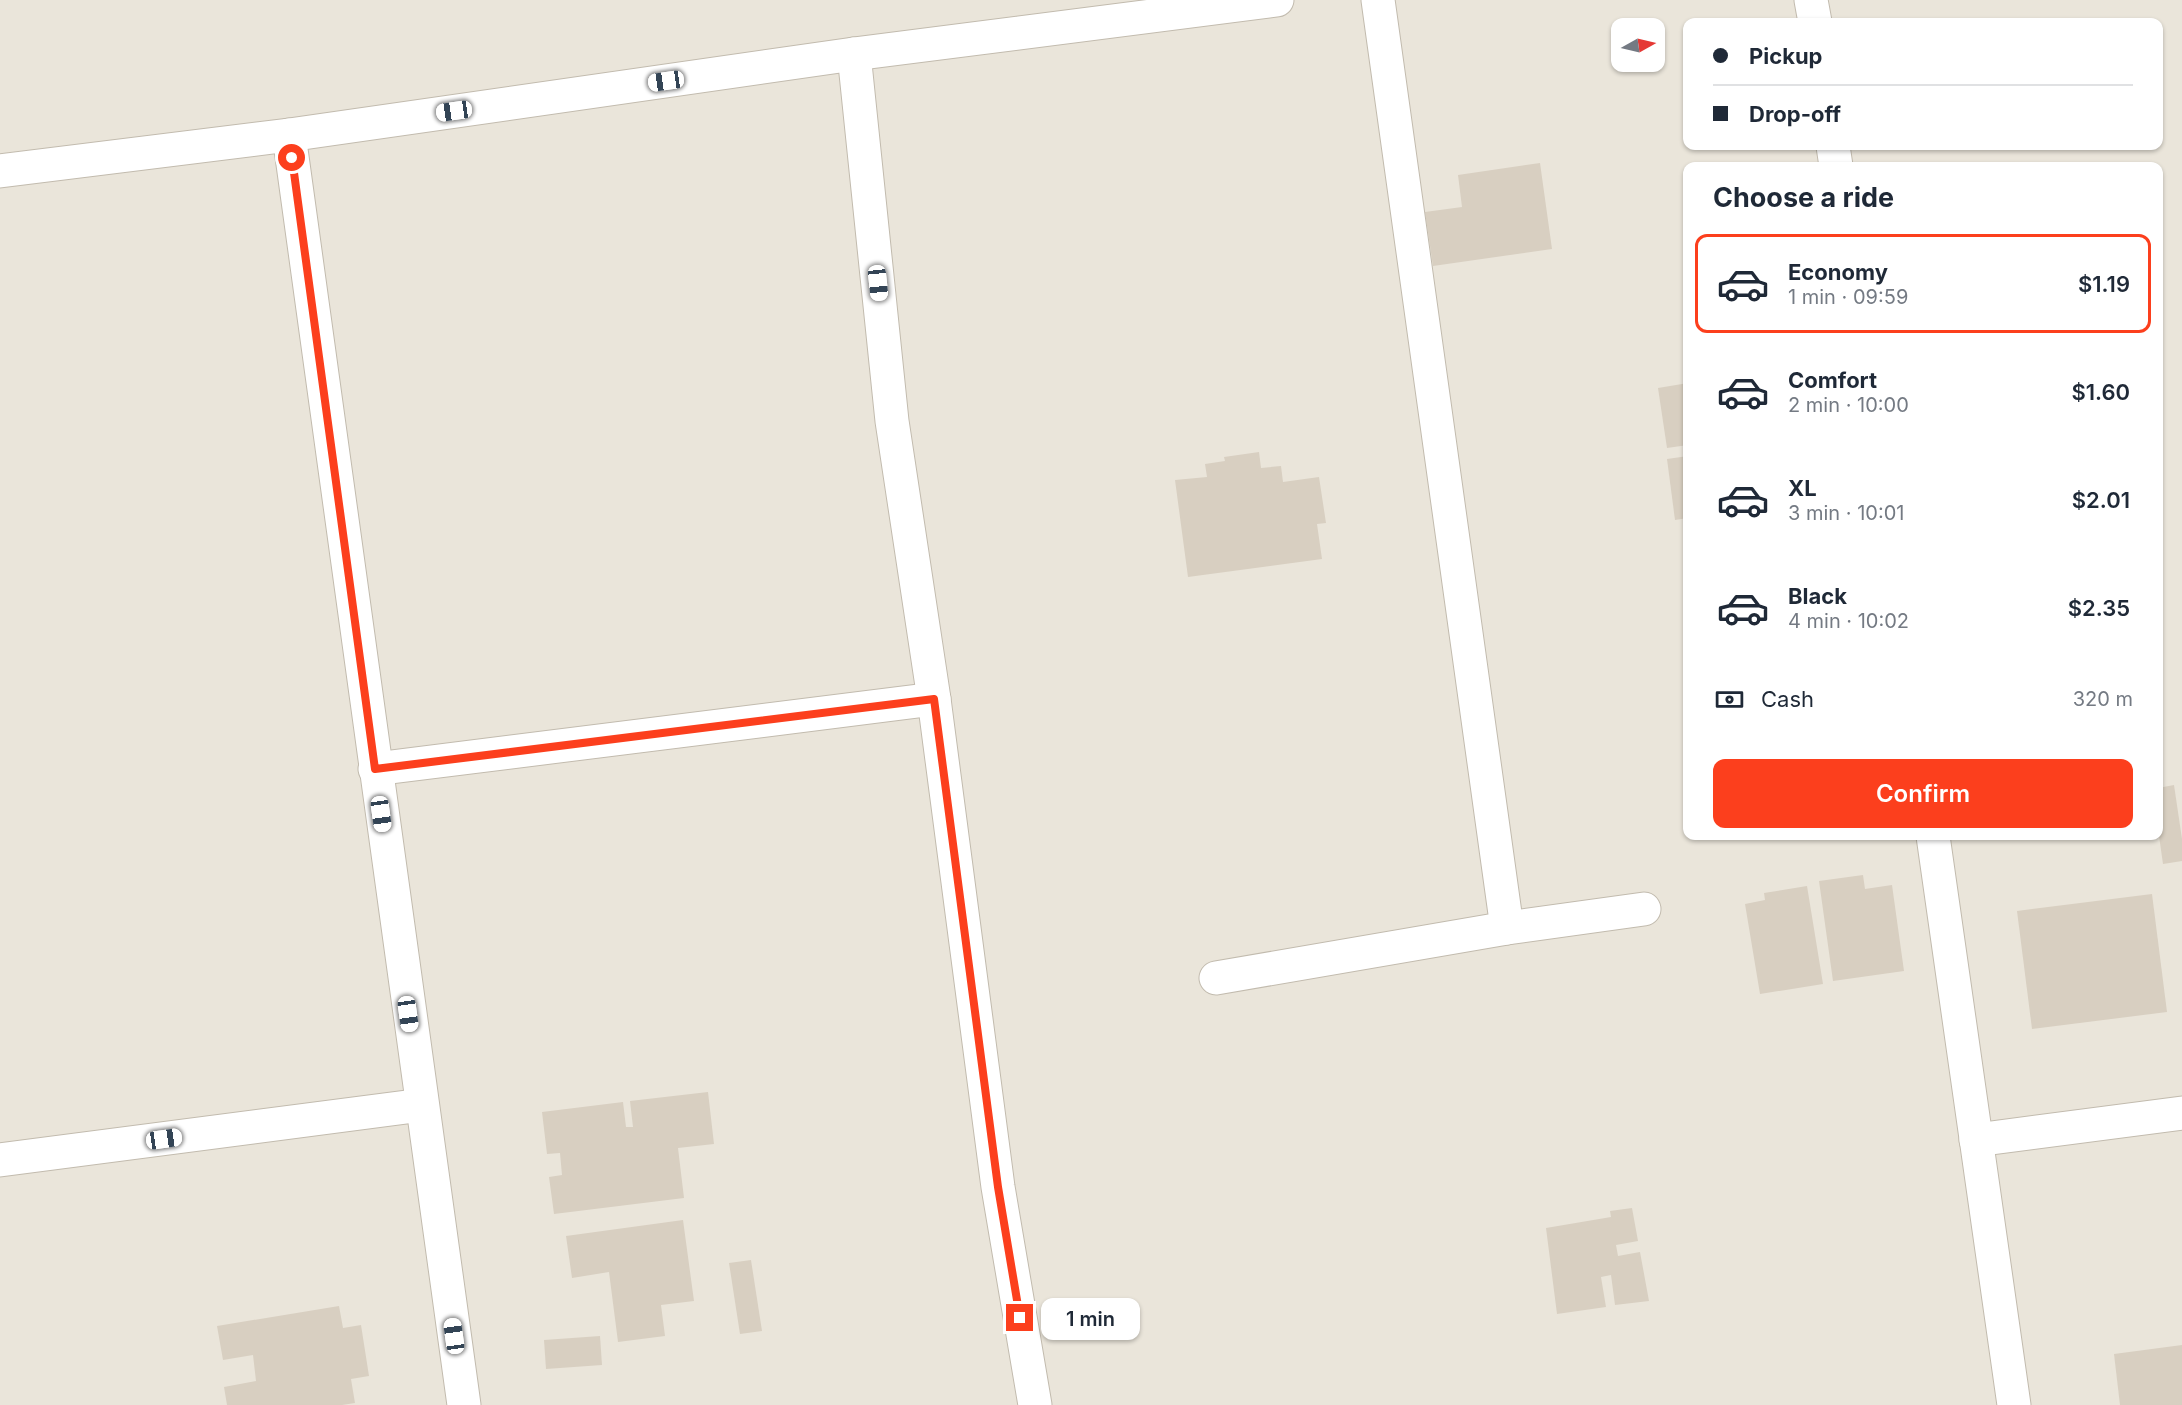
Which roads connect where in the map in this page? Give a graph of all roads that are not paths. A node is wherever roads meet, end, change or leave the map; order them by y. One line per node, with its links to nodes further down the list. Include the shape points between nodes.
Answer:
1 (1276, 0): 5 (street)
2 (1378, 0): 12 (street)
3 (1812, 0): 4 (street)
4 (1814, 18)
5 (854, 54): 6 (street); 8 (street, via 892,421)
6 (289, 135): 7 (street); 9 (street)
7 (0, 171)
8 (934, 699): 9 (street); 19 (street, via 998,1187)
9 (375, 769): 14 (street)
10 (1934, 840): 16 (street)
11 (1644, 909): 12 (street)
12 (1508, 928): 13 (street)
13 (1216, 978)
14 (422, 1105): 17 (street); 18 (street)
15 (2182, 1113): 16 (street)
16 (1976, 1140): 20 (street)
17 (0, 1160)
18 (464, 1405)
19 (1035, 1405)
20 (2014, 1405)

